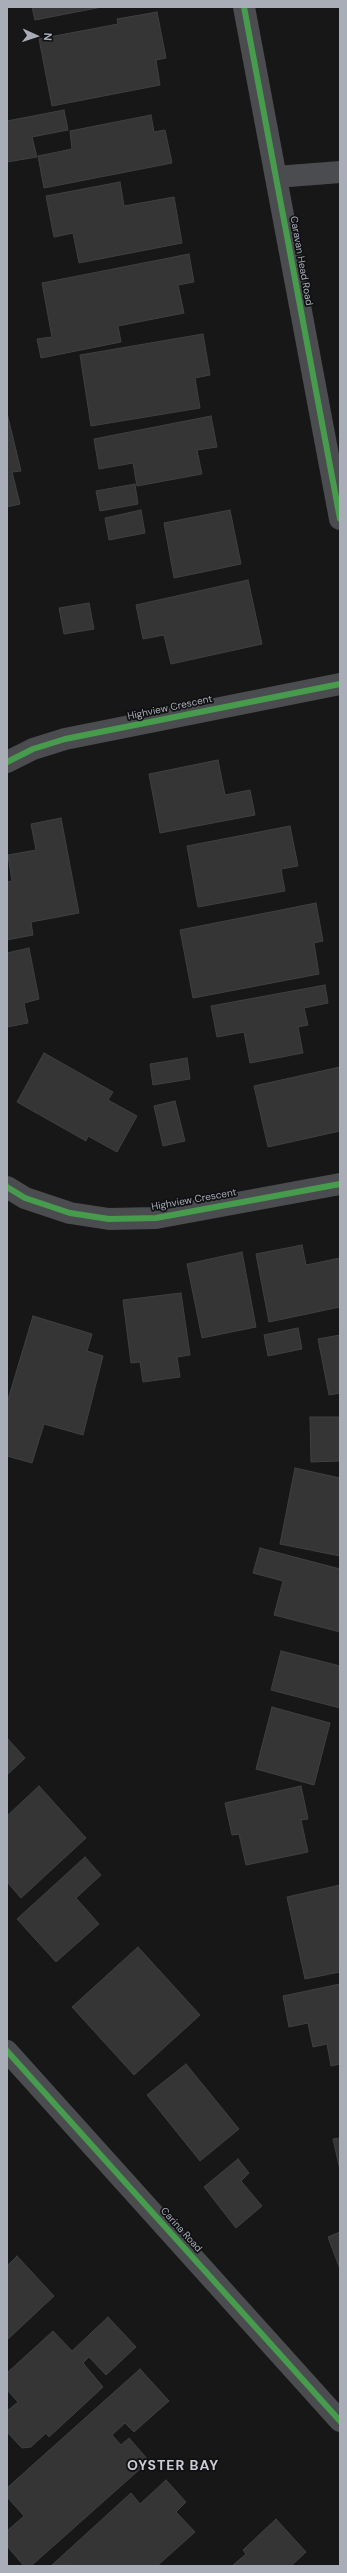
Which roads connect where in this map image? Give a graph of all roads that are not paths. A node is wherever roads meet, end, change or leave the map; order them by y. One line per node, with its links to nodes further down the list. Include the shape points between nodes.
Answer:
1 (244, 7): 3 (street, Caravan Head Road)
2 (340, 172): 3 (street)
3 (276, 177): 4 (street, Caravan Head Road)
4 (340, 519)
5 (340, 684): 6 (street, Highview Crescent, via 65,739 33,749)
6 (7, 762)
7 (340, 1184): 8 (street, Highview Crescent, via 156,1218 109,1219 70,1213 25,1198)
8 (7, 1188)
9 (7, 2051): 10 (street, Carina Road)
10 (340, 2421)

